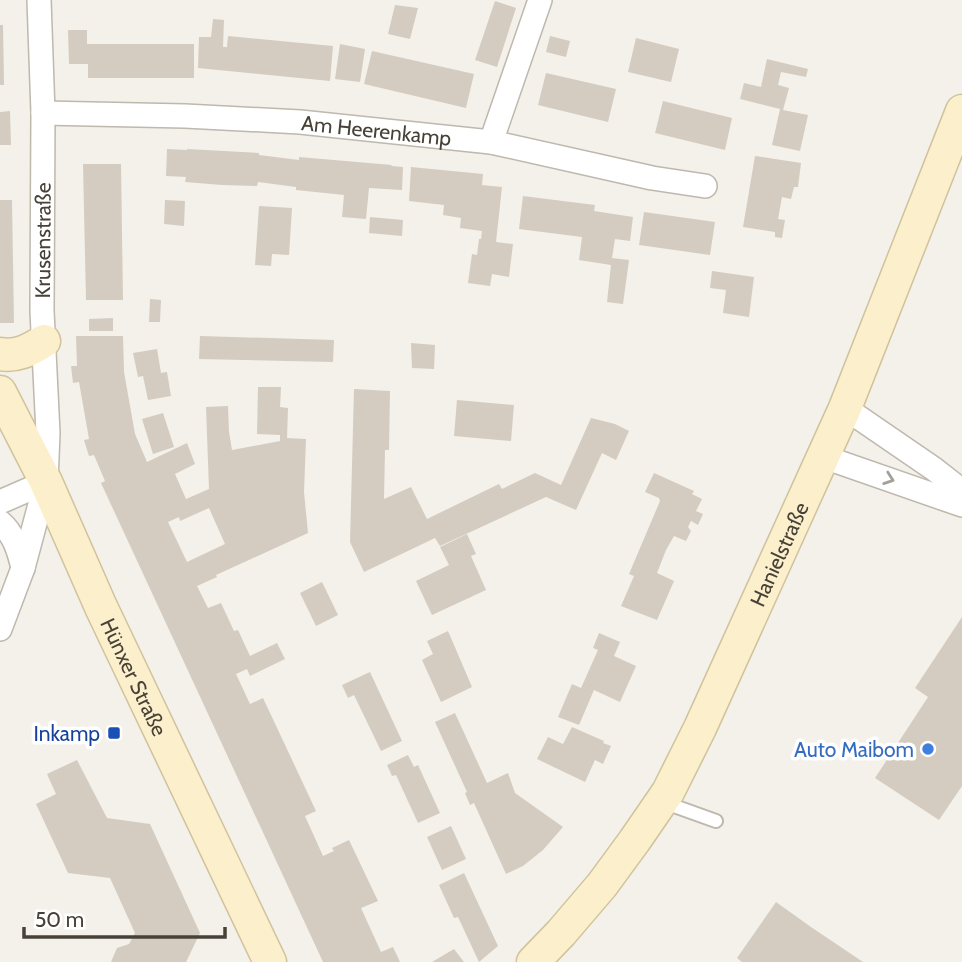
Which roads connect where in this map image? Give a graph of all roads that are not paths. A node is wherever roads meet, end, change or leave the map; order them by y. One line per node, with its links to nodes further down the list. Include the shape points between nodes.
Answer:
1 (39, 0): 4 (street, Krusenstraße)
2 (540, 0): 5 (street)
3 (962, 111): 6 (main road, Hanielstraße)
4 (43, 113): 5 (street, Am Heerenkamp, via 300,122); 8 (street, Krusenstraße)
5 (491, 142): 7 (street, Am Heerenkamp)
6 (955, 150): 11 (main road, Hanielstraße)
7 (705, 186)
8 (44, 341): 9 (main road, via 27,352); 13 (street, Krusenstraße)
9 (0, 354)
10 (0, 392): 13 (main road, Hünxer Straße)
11 (845, 408): 12 (main road, Hanielstraße); 14 (street)
12 (824, 457): 16 (street, one-way to 16); 20 (main road, Hanielstraße, via 700,728)
13 (46, 482): 15 (street); 18 (street, Krusenstraße); 22 (main road, Hünxer Straße)
14 (962, 491)
15 (0, 502)
16 (962, 505)
17 (0, 522): 18 (street, via 18,547)
18 (23, 568): 19 (street, Krusenstraße)
19 (0, 629)
20 (661, 802): 21 (lane); 23 (main road, Hanielstraße, via 602,885)
21 (716, 821)
22 (271, 962)
23 (533, 962)

